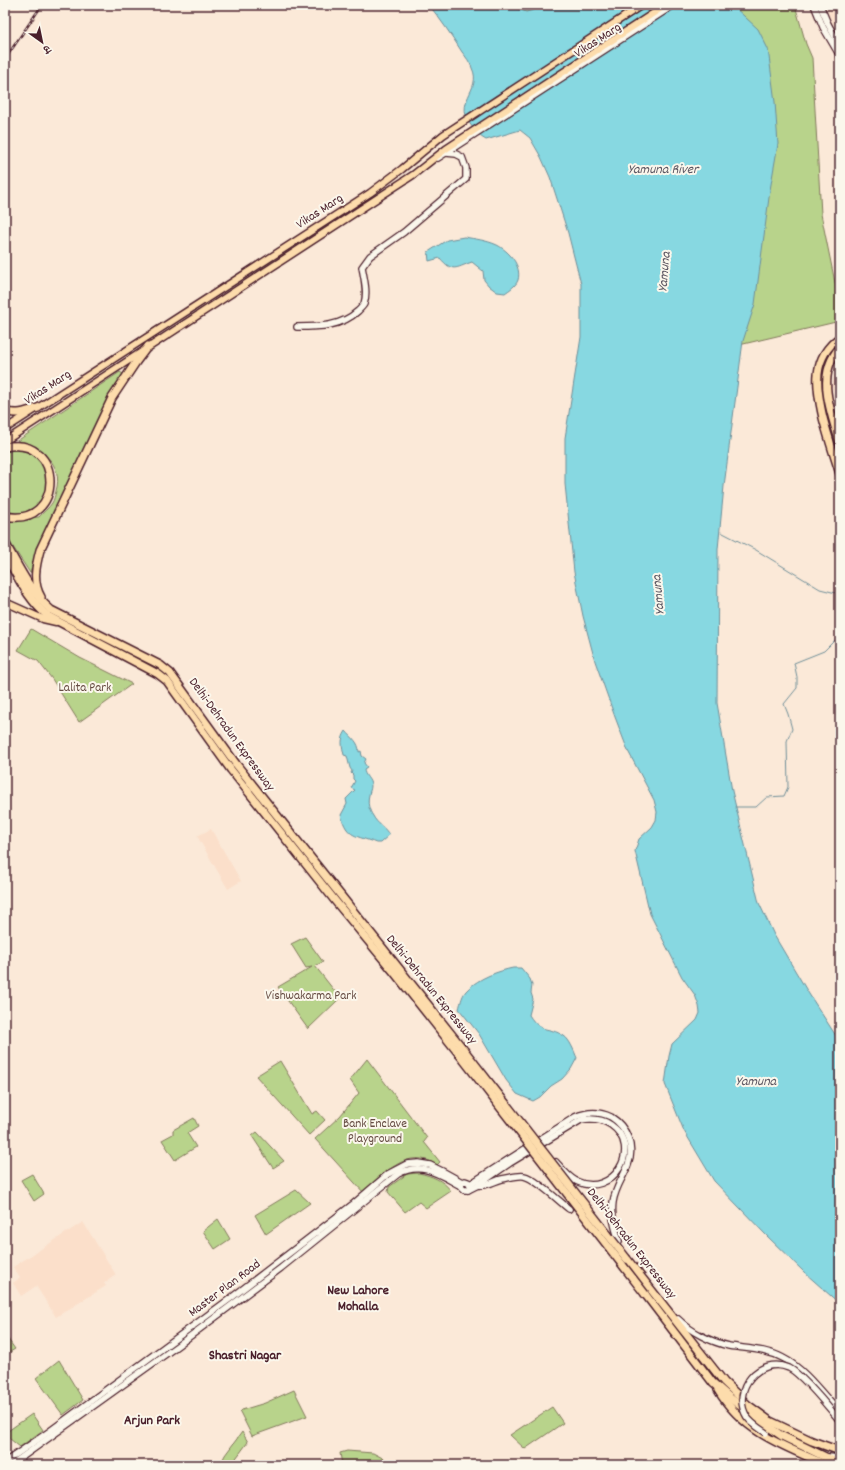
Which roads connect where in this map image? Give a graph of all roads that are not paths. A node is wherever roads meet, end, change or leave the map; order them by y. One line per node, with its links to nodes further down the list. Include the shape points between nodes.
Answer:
1 (642, 5): 16 (main road, Vikas Marg, via 436,139 370,193)
2 (666, 5): 9 (main road, Vikas Marg)
3 (674, 5): 9 (main road, Vikas Marg)
4 (814, 5): 6 (main road)
5 (822, 8): 6 (main road); 7 (main road)
6 (816, 12): 8 (main road)
7 (840, 46)
8 (840, 55)
9 (463, 140): 10 (main road, Vikas Marg); 11 (main road, Vikas Marg)
10 (446, 153): 11 (main road, Vikas Marg); 12 (main road, via 462,157 466,179 404,232 370,256 362,267 366,292 364,305 351,318 336,324)
11 (413, 174): 14 (main road, Vikas Marg)
12 (297, 327)
13 (840, 337): 22 (highway, via 825,353 818,372 818,392)
14 (148, 346): 19 (main road, Vikas Marg); 27 (highway, via 112,398 40,550 35,574 36,587 42,599)
15 (840, 347): 20 (highway, via 831,361 826,381 827,395)
16 (38, 408): 17 (highway, via 21,414); 18 (main road, Vikas Marg)
17 (5, 411)
18 (5, 429)
19 (5, 441)
20 (840, 443)
21 (5, 447): 23 (highway, via 22,446 38,454 49,469 51,480 47,498 35,511 18,517)
22 (840, 474)
23 (5, 516)
24 (5, 543): 27 (highway, Delhi-Dehradun Expressway, via 31,589)
25 (5, 555): 28 (highway, Delhi-Dehradun Expressway, via 33,601 44,613)
26 (5, 602): 28 (main road, via 44,619)
27 (57, 614): 29 (highway, Delhi-Dehradun Expressway, via 173,676 221,743)
28 (58, 622): 29 (highway, Delhi-Dehradun Expressway, via 164,678 220,754)
29 (233, 767): 30 (highway, Delhi-Dehradun Expressway, bridge); 38 (highway, Delhi-Dehradun Expressway, bridge)
30 (524, 1127): 31 (main road, bridge, via 570,1176 580,1182 592,1184 607,1180 619,1170 624,1159 624,1147 620,1136 609,1124 597,1119 578,1121); 37 (highway, Delhi-Dehradun Expressway, bridge)
31 (545, 1140): 33 (main road); 34 (main road, via 509,1158); 36 (main road, via 575,1117 587,1113 608,1116 622,1126 628,1137 631,1154 615,1194 613,1211)
32 (461, 1184): 34 (main road, via 464,1190); 45 (main road, Master Plan Road, via 424,1163 407,1164 388,1174 354,1204 237,1294); 47 (main road, via 424,1169 411,1168 398,1174 281,1268)
33 (478, 1185): 34 (main road); 35 (main road, via 484,1186 496,1180 517,1176 526,1177)
34 (469, 1187)
35 (569, 1209)
36 (619, 1242)
37 (667, 1310): 39 (main road, via 695,1332 712,1340 763,1351 787,1360 802,1371); 41 (highway, Delhi-Dehradun Expressway, via 724,1382 748,1405 770,1421)
38 (713, 1383): 43 (highway, Delhi-Dehradun Expressway, via 767,1426 798,1445); 48 (highway, via 730,1408 742,1420 789,1449)
39 (840, 1413)
40 (840, 1421): 49 (main road, bridge, via 798,1375 787,1368 772,1366 760,1369 744,1386 743,1407 751,1422 788,1445)
41 (812, 1441): 42 (highway, Delhi-Dehradun Expressway); 44 (highway)
42 (840, 1451)
43 (824, 1456): 44 (main road); 46 (highway, Delhi-Dehradun Expressway)
44 (840, 1457)
45 (5, 1462)
46 (840, 1464)
47 (10, 1465)
48 (826, 1465)
49 (832, 1465)

